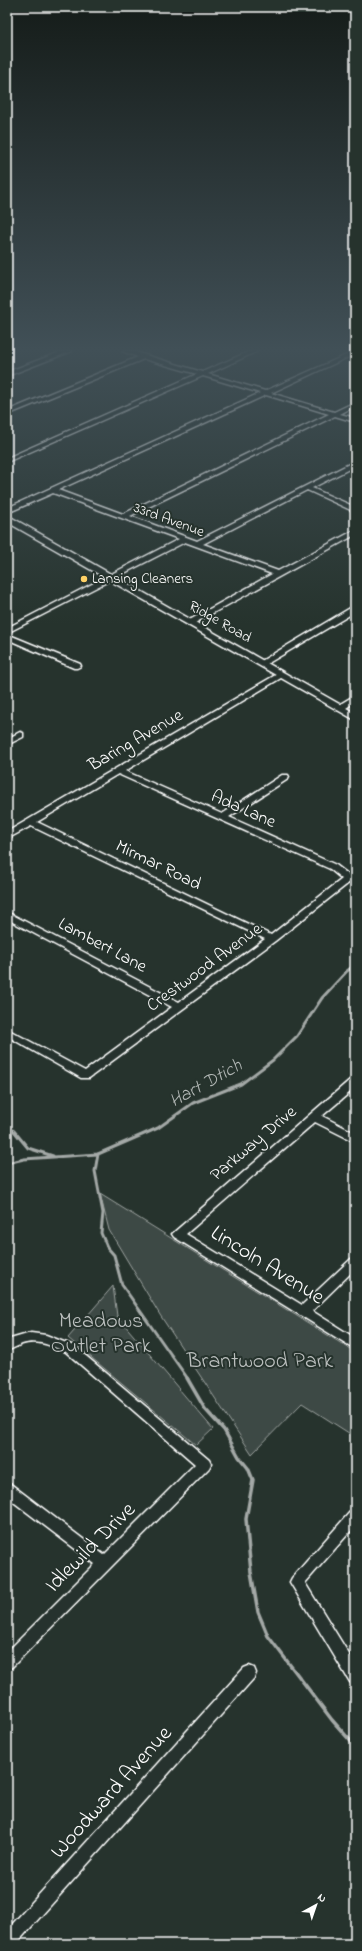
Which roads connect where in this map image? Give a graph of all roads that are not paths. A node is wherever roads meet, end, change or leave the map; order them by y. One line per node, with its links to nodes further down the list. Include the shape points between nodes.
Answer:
1 (48, 442): 4 (street)
2 (157, 442): 7 (street)
3 (277, 442): 10 (street)
4 (7, 460)
5 (355, 463): 6 (street)
6 (308, 488): 8 (street); 14 (street)
7 (52, 490): 9 (street); 10 (street, 33rd Avenue)
8 (355, 510)
9 (7, 511)
10 (123, 517): 13 (street, 33rd Avenue)
11 (7, 518): 16 (main road, Ridge Road)
12 (355, 532): 15 (street)
13 (185, 539): 14 (street, 33rd Avenue); 16 (street)
14 (197, 544): 15 (street, 33rd Avenue)
15 (278, 574): 18 (street)
16 (110, 576): 18 (main road, Ridge Road); 19 (street)
17 (355, 609): 21 (street)
18 (190, 622): 21 (main road, Ridge Road)
19 (7, 631)
20 (7, 636): 22 (street)
21 (262, 663): 23 (main road, Ridge Road)
22 (78, 666)
23 (282, 674): 25 (main road, Ridge Road); 29 (street, Baring Avenue)
24 (355, 699): 25 (street)
25 (340, 708): 26 (main road, Ridge Road)
26 (355, 717)
27 (20, 735): 28 (street)
28 (7, 742)
29 (118, 771): 31 (street, Ada Lane); 32 (street, Baring Avenue)
30 (285, 777): 31 (street)
31 (222, 818): 34 (street, Ada Lane, via 333,867 346,877 347,880)
32 (30, 822): 33 (street, Baring Avenue); 36 (street, Mirmar Road)
33 (7, 836)
34 (343, 884): 36 (street, Crestwood Avenue)
35 (7, 914): 37 (street, Lambert Lane)
36 (272, 939): 37 (street, Crestwood Avenue)
37 (180, 1007): 38 (street, Crestwood Avenue, via 85,1076)
38 (7, 1032)
39 (355, 1082): 40 (street, Parkway Drive)
40 (315, 1117): 41 (street); 42 (street, Parkway Drive)
41 (355, 1138)
42 (178, 1234): 44 (street, Lincoln Avenue)
43 (355, 1262): 44 (street)
44 (303, 1312): 45 (street, Lincoln Avenue)
45 (355, 1344)
46 (7, 1346): 49 (street, Idlewild Drive, via 30,1337 50,1339 70,1349 204,1464)
47 (7, 1490): 49 (street)
48 (355, 1516): 52 (street, via 297,1582)
49 (105, 1564): 50 (street, Idlewild Drive)
50 (7, 1662)
51 (249, 1673): 53 (street, Woodward Avenue)
52 (355, 1677)
53 (7, 1942)

